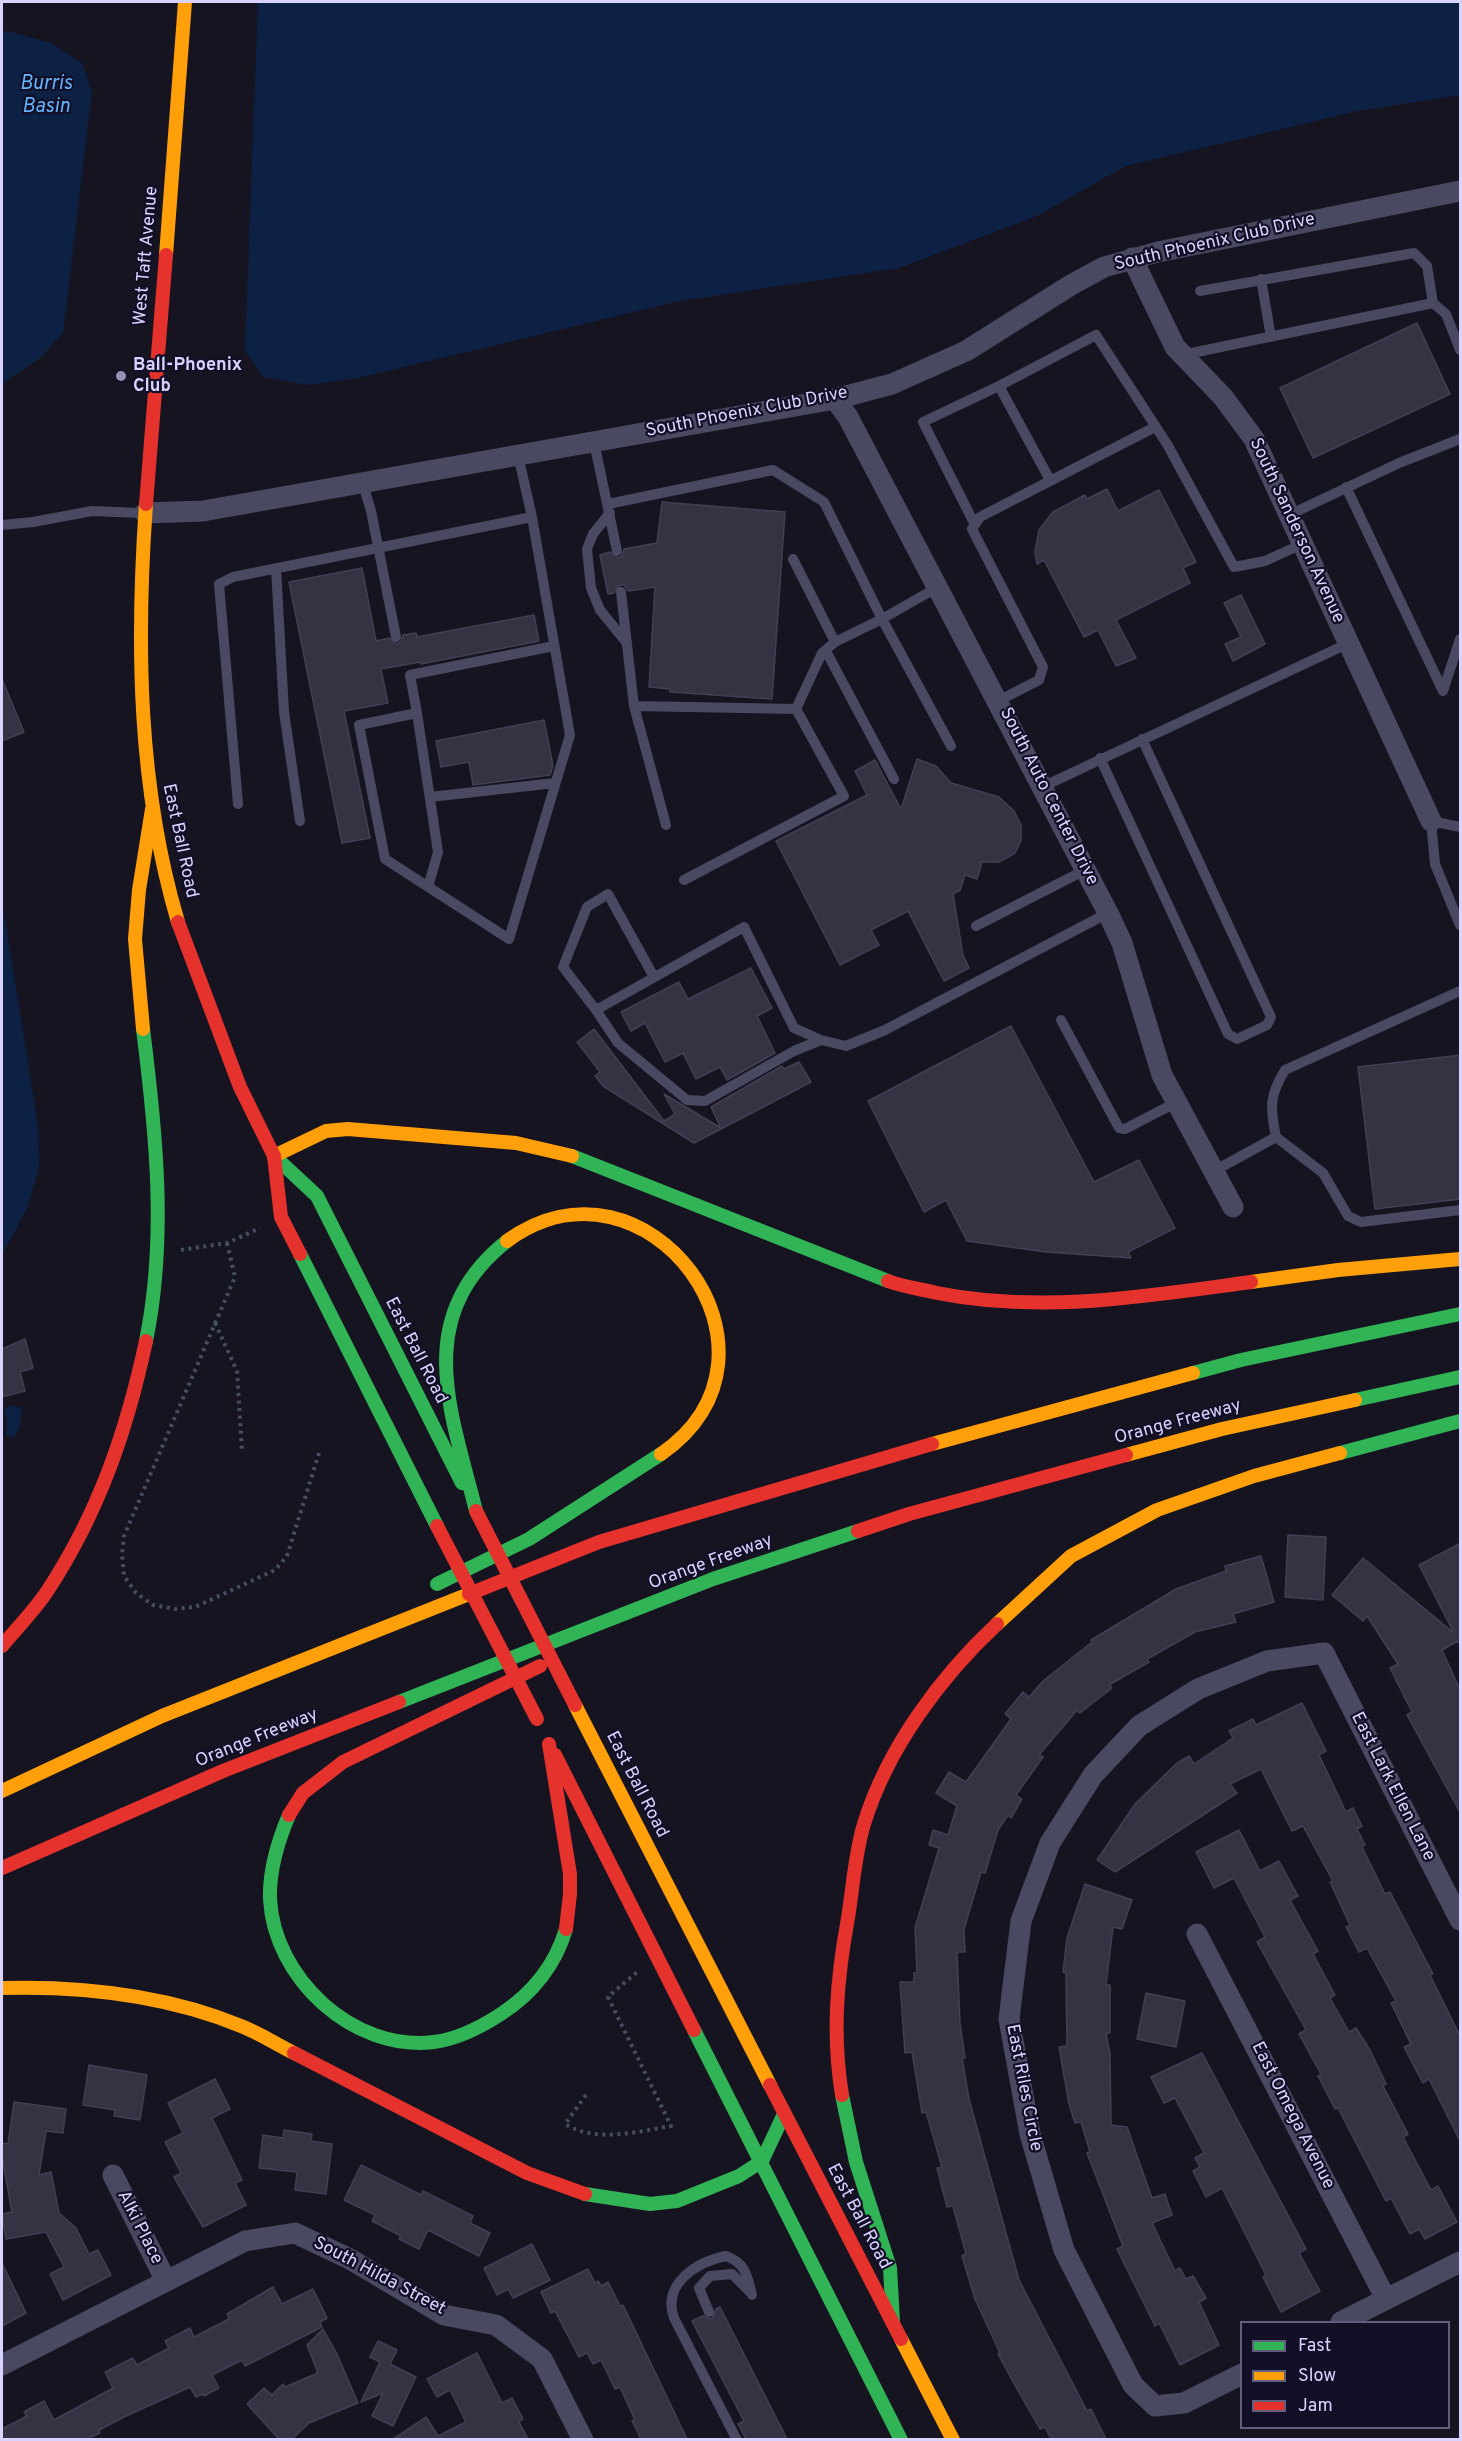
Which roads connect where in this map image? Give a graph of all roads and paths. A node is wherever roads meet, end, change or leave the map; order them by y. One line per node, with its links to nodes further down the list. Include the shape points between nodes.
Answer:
1 (185, 2): 20 (main road, West Taft Avenue)
2 (1461, 190): 3 (street, South Phoenix Club Drive)
3 (1132, 258): 9 (street, South Sanderson Avenue, via 1161,322); 11 (street, South Phoenix Club Drive, via 1104,267 1071,285 966,351 892,384)
4 (1261, 279): 5 (lane); 6 (lane, via 1414,253 1427,266); 7 (lane)
5 (1200, 291)
6 (1433, 303): 7 (lane); 8 (lane, via 1446,314)
7 (1271, 337): 9 (lane)
8 (1461, 350)
9 (1182, 355): 21 (street, South Sanderson Avenue, via 1240,417)
10 (999, 386): 12 (lane, via 1096,335); 16 (lane); 23 (lane, via 923,422)
11 (835, 399): 14 (street, South Phoenix Club Drive); 30 (street, South Auto Center Drive)
12 (1155, 427): 16 (lane); 25 (lane, via 1234,567 1265,561)
13 (1460, 437): 18 (lane)
14 (594, 442): 15 (street, South Phoenix Club Drive); 19 (lane)
15 (518, 455): 17 (street, South Phoenix Club Drive); 22 (lane)
16 (1050, 480): 23 (lane)
17 (362, 481): 20 (street, South Phoenix Club Drive, via 203,511); 26 (lane)
18 (1346, 487): 21 (lane); 34 (lane, via 1443,691)
19 (609, 508): 27 (lane); 32 (lane, via 773,470 824,502); 36 (lane, via 587,549 591,588 600,610)
20 (145, 513): 24 (lane, South Phoenix Club Drive, via 92,511); 54 (main road, East Ball Road, via 140,664)
21 (1289, 515): 25 (street, South Sanderson Avenue)
22 (532, 517): 26 (lane); 38 (lane)
23 (974, 522): 42 (lane, via 972,529 1043,667 1039,680)
24 (2, 525)
25 (1302, 544): 37 (street, South Sanderson Avenue)
26 (378, 547): 29 (lane); 33 (lane)
27 (617, 551)
28 (793, 559): 35 (lane)
29 (276, 568): 53 (lane, via 219,584); 55 (lane, via 284,712)
30 (939, 587): 32 (lane); 42 (street, South Auto Center Drive)
31 (621, 592): 36 (lane)
32 (882, 619): 35 (lane); 47 (lane)
33 (396, 637)
34 (1461, 639)
35 (835, 642): 39 (lane)
36 (627, 643): 43 (lane)
37 (1348, 643): 46 (lane); 56 (street, South Sanderson Avenue)
38 (554, 646): 41 (lane); 50 (lane, via 570,735)
39 (826, 651): 44 (lane); 49 (lane)
40 (402, 665): 41 (lane)
41 (410, 675): 45 (lane)
42 (998, 701): 51 (street, South Auto Center Drive)
43 (634, 706): 44 (lane); 57 (lane)
44 (796, 709): 60 (lane, via 844,796)
45 (417, 713): 52 (lane); 61 (lane, via 359,725 385,859)
46 (1142, 739): 48 (lane); 48 (lane, via 1271,1017 1267,1025 1257,1030 1237,1039 1228,1034)
47 (951, 746)
48 (1100, 758): 51 (lane)
49 (894, 779)
50 (555, 783): 52 (lane); 61 (lane, via 509,939)
51 (1042, 787): 59 (street, South Auto Center Drive)
52 (430, 797): 61 (lane, via 438,852)
53 (238, 804)
54 (152, 809): 72 (main road, East Ball Road, via 166,881 186,950 240,1088); 78 (main road, via 135,939 158,1183)
55 (300, 820)
56 (1431, 821): 58 (lane); 63 (lane, via 1435,864)
57 (666, 825)
58 (1461, 827)
59 (1085, 870): 62 (street, South Auto Center Drive); 64 (lane)
60 (684, 880)
61 (429, 887)
62 (1108, 914): 69 (lane, via 885,1030 846,1046); 70 (street, South Auto Center Drive, via 1122,943 1162,1075)
63 (1461, 925)
64 (976, 926)
65 (654, 977): 67 (lane); 67 (lane, via 608,894 587,908 563,967); 69 (lane, via 744,927 794,1028)
66 (1461, 991): 71 (lane, via 1285,1070 1275,1086 1270,1108)
67 (596, 1010): 69 (lane, via 618,1043 687,1100 705,1101)
68 (1061, 1020): 70 (lane, via 1119,1128)
69 (820, 1040)
70 (1177, 1102): 73 (street, South Auto Center Drive)
71 (1276, 1137): 73 (lane); 75 (lane, via 1323,1173 1348,1216 1361,1222)
72 (274, 1156): 76 (main road, East Ball Road); 79 (main road, via 326,1131 348,1129 516,1143 571,1156 895,1284 963,1298 1105,1302 1338,1270); 86 (main road, East Ball Road, via 317,1196)
73 (1214, 1171): 74 (street, South Auto Center Drive)
74 (1233, 1208)
75 (1461, 1210)
76 (281, 1217): 77 (path); 93 (main road, East Ball Road, bridge)
77 (227, 1243): 78 (path); 81 (path, via 235,1276)
78 (157, 1251): 90 (main road, via 151,1316 135,1397 109,1475 73,1553 24,1623)
79 (1461, 1259)
80 (1461, 1314): 92 (main road, via 1241,1360 1018,1419 599,1542)
81 (215, 1323): 84 (path, via 237,1371); 85 (path, via 124,1536 124,1576 136,1593 153,1605 195,1607 275,1570 287,1556)
82 (1461, 1377): 87 (main road, Orange Freeway, via 1222,1429 909,1514)
83 (1461, 1421): 109 (main road, via 1254,1476 1157,1510 1071,1556 970,1649 925,1707 891,1763 864,1824 837,1980 837,2065 843,2104 856,2162 890,2268)
84 (242, 1451)
85 (319, 1453)
86 (476, 1511): 88 (main road, via 444,1370 450,1317 473,1273 509,1239 545,1222 584,1215 613,1218 662,1241 699,1278 716,1323 717,1369 702,1413 666,1452 529,1538); 101 (main road, East Ball Road, bridge)
87 (713, 1579): 93 (main road, via 335,1766 302,1793 287,1819 271,1868 269,1890 273,1926 282,1953 316,2001 377,2036 433,2042 491,2021 520,2001 548,1973 562,1945 570,1910 569,1869); 95 (main road, Orange Freeway, via 223,1771)
88 (427, 1589)
89 (354, 1624): 92 (main road)
90 (2, 1646)
91 (1323, 1653): 96 (street, East Lark Ellen Lane); 111 (street, East Riles Circle, via 1267,1661 1198,1689 1139,1726 1093,1775 1050,1843 1021,1921 1009,2019 1030,2134 1064,2250 1133,2385 1155,2406 1184,2403)
92 (162, 1716): 94 (main road)
93 (549, 1744): 98 (main road, East Ball Road)
94 (2, 1791)
95 (2, 1868)
96 (1461, 1920)
97 (1197, 1934): 106 (street, East Omega Avenue)
98 (658, 1958): 100 (path, via 630,1976 608,1997 671,2126 618,2135 579,2132 565,2124); 102 (main road, East Ball Road)
99 (2, 1988): 102 (main road, via 101,1990 205,2013 241,2026 527,2174 593,2197 650,2204 676,2201 740,2176)
100 (586, 2095)
101 (784, 2114): 102 (main road); 109 (main road, East Ball Road)
102 (762, 2161): 114 (main road, East Ball Road)
103 (113, 2175): 105 (street, Alki Place)
104 (1461, 2262): 106 (street)
105 (166, 2281): 110 (street, South Hilda Street); 112 (street, South Hilda Street, via 245,2241 295,2233 350,2259 444,2315 496,2325 506,2332 542,2359)
106 (1386, 2299): 108 (street)
107 (710, 2312): 113 (lane, via 699,2288 710,2276 732,2274 752,2295 744,2267 737,2259 726,2256 705,2262 683,2278 671,2297 674,2318)
108 (1343, 2321)
109 (893, 2322): 115 (main road, East Ball Road)
110 (2, 2366)
111 (1240, 2375)
112 (583, 2439)
113 (737, 2439)
114 (901, 2439)
115 (953, 2439)

